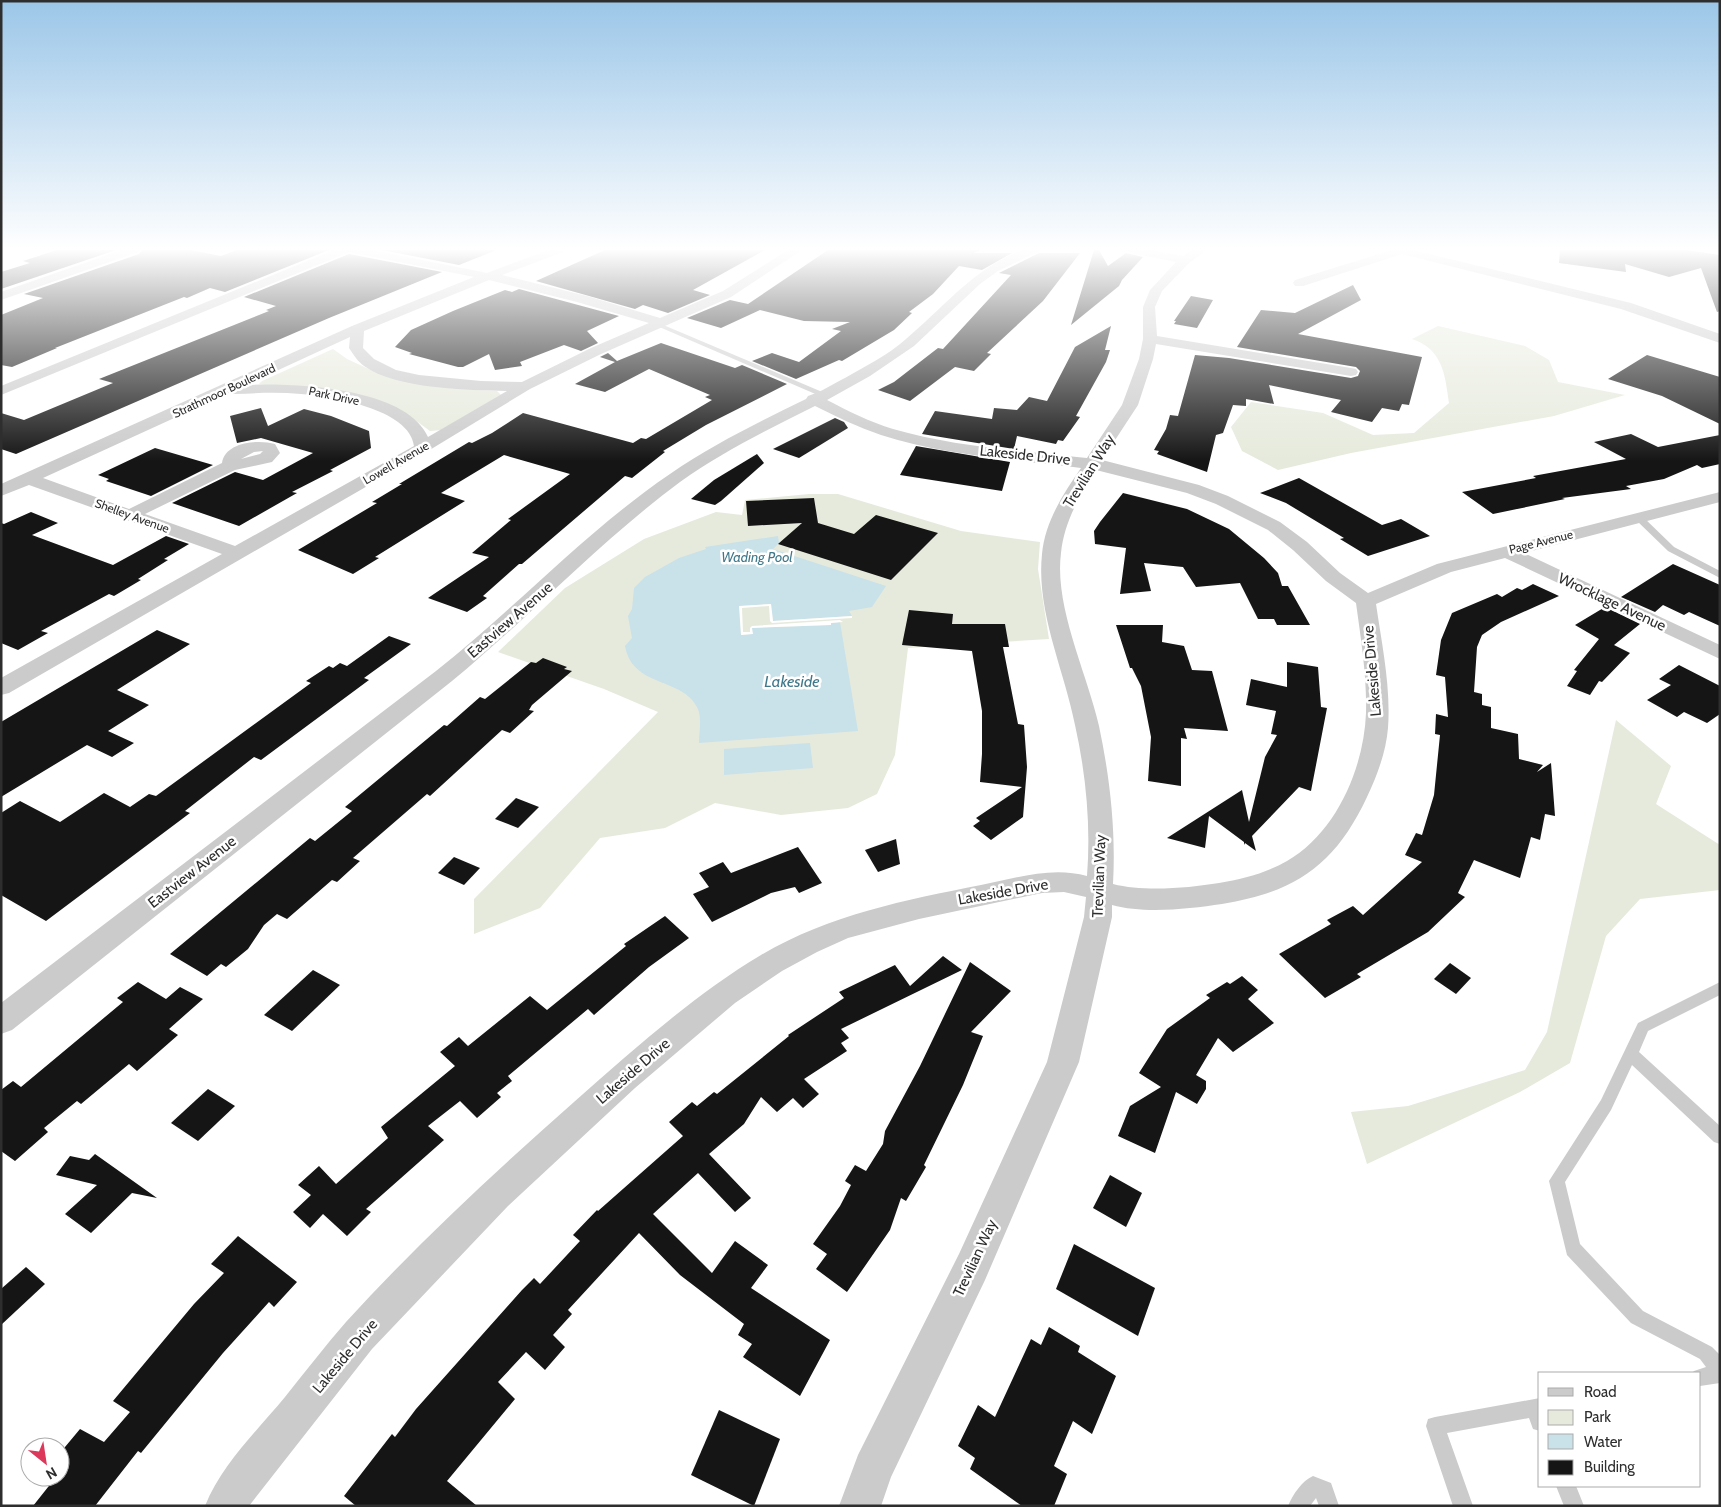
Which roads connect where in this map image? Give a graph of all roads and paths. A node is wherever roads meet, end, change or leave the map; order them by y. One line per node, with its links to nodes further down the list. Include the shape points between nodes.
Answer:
1 (173, 320): 14 (street)
2 (379, 320): 9 (street, Strathmoor Boulevard)
3 (649, 320): 8 (street)
4 (669, 320): 8 (street, Lowell Avenue)
5 (935, 320): 16 (street, Eastview Avenue, via 894,355)
6 (1149, 320): 10 (street, Trevilian Way)
7 (1667, 320): 11 (street)
8 (661, 324): 13 (street, Lowell Avenue); 16 (lane)
9 (357, 329): 13 (street, via 354,338 357,353 363,360 390,372 460,386); 15 (street, Strathmoor Boulevard)
10 (1150, 338): 12 (street); 18 (street, Trevilian Way, via 1130,405)
11 (1720, 339)
12 (1351, 372)
13 (525, 386): 17 (street, Lowell Avenue)
14 (1, 391)
15 (224, 391): 17 (street, Park Drive, via 298,389 352,399 394,413 409,422 420,435); 20 (street, Strathmoor Boulevard)
16 (818, 397): 18 (street, Lakeside Drive, via 853,419 888,432 977,450); 34 (street, Eastview Avenue, via 725,446 675,478 465,659)
17 (422, 448): 26 (street, Lowell Avenue)
18 (1092, 464): 29 (street, Lakeside Drive, via 1193,489 1245,511 1274,526 1333,577); 32 (street, Trevilian Way, via 1070,497 1051,553 1052,597 1087,725 1098,790 1102,848)
19 (230, 466): 23 (street)
20 (29, 479): 21 (street, Strathmoor Boulevard); 23 (street, Shelley Avenue)
21 (1, 491)
22 (1720, 497): 24 (street, Page Avenue)
23 (130, 516): 26 (street, Shelley Avenue)
24 (1638, 517): 25 (street, Page Avenue); 28 (lane, via 1672,549)
25 (1505, 551): 29 (street, Page Avenue, via 1444,568); 30 (street, Wrocklage Avenue)
26 (236, 553): 31 (street, Lowell Avenue)
27 (1720, 566): 28 (lane)
28 (1715, 573)
29 (1366, 600): 32 (street, Lakeside Drive, via 1376,692 1376,729 1353,806 1325,846 1289,873 1260,886 1235,892 1132,898)
30 (1720, 653)
31 (1, 688)
32 (1100, 891): 42 (street, Lakeside Drive, via 1065,882 1042,883 877,918 808,944 725,994 624,1078 496,1194 359,1336 236,1489); 43 (street, Trevilian Way, via 1098,917 1062,1062 972,1267 873,1470)
33 (1720, 988): 35 (lane, via 1643,1027)
34 (1, 1021)
35 (1631, 1054): 36 (lane); 37 (lane, via 1606,1105 1557,1181 1573,1248 1637,1317 1706,1353)
36 (1720, 1137)
37 (1720, 1369)
38 (1720, 1374): 39 (lane)
39 (1701, 1377)
40 (1538, 1412): 46 (lane, via 1435,1426)
41 (1566, 1487): 47 (lane)
42 (226, 1506)
43 (860, 1506)
44 (1298, 1506): 45 (lane, via 1313,1486 1324,1490)
45 (1329, 1506)
46 (1462, 1506)
47 (1574, 1506)

